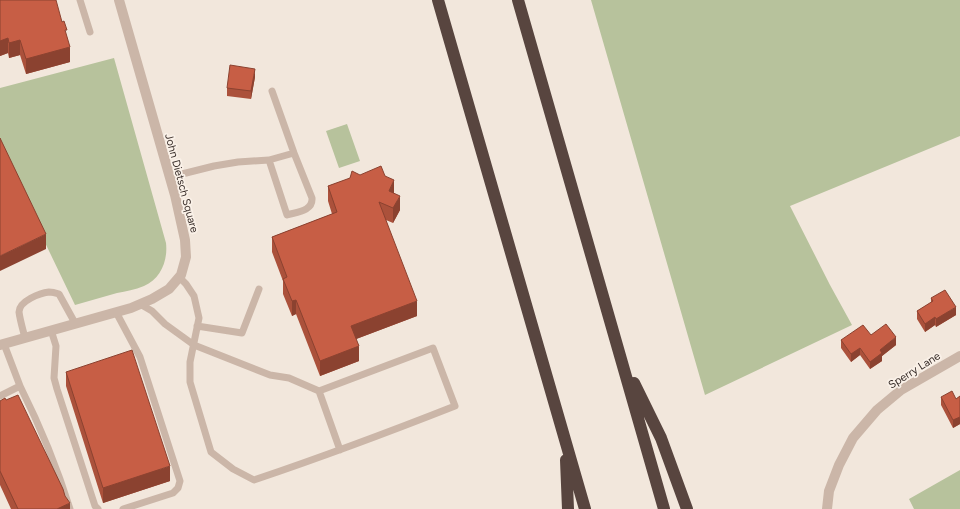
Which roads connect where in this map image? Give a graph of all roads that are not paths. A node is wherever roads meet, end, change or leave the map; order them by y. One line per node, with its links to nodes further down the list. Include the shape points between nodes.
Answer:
1 (80, 0): 5 (lane)
2 (119, 0): 9 (street, John Dietsch Square)
3 (438, 0): 25 (highway)
4 (518, 0): 20 (highway)
5 (90, 32)
6 (272, 91): 7 (lane)
7 (294, 153): 8 (lane); 8 (lane, via 312,201 306,209 287,215)
8 (269, 160): 9 (lane, via 214,166)
9 (170, 178): 10 (street, John Dietsch Square, via 185,240 186,257)
10 (179, 277): 12 (street, John Dietsch Square, via 169,289); 15 (lane, via 194,296 199,318)
11 (259, 289): 15 (lane, via 242,333)
12 (140, 304): 13 (street, John Dietsch Square); 19 (lane)
13 (116, 312): 14 (street, John Dietsch Square); 29 (lane, via 140,357 180,481 173,493)
14 (75, 323): 16 (street, John Dietsch Square); 17 (lane, via 59,294 40,294 21,305 19,311)
15 (197, 326): 19 (lane)
16 (51, 330): 17 (street, John Dietsch Square); 28 (lane, via 56,346 54,378 57,390)
17 (25, 338): 18 (street, John Dietsch Square)
18 (2, 344): 22 (lane)
19 (194, 345): 23 (lane); 26 (lane, via 190,362 190,382 211,452 233,469 254,480)
20 (619, 351): 32 (highway); 33 (highway, via 661,438)
21 (960, 356): 34 (street, Sperry Lane, via 901,390 876,410 853,438 839,465 829,491)
22 (20, 386): 24 (lane); 27 (lane, via 40,428)
23 (319, 391): 26 (lane); 26 (lane, via 433,348 455,406)
24 (0, 396)
25 (564, 439): 30 (highway); 31 (highway)
26 (340, 450)
27 (70, 509)
28 (98, 509)
29 (123, 509)
30 (568, 509)
31 (585, 509)
32 (664, 509)
33 (687, 509)
34 (827, 509)

